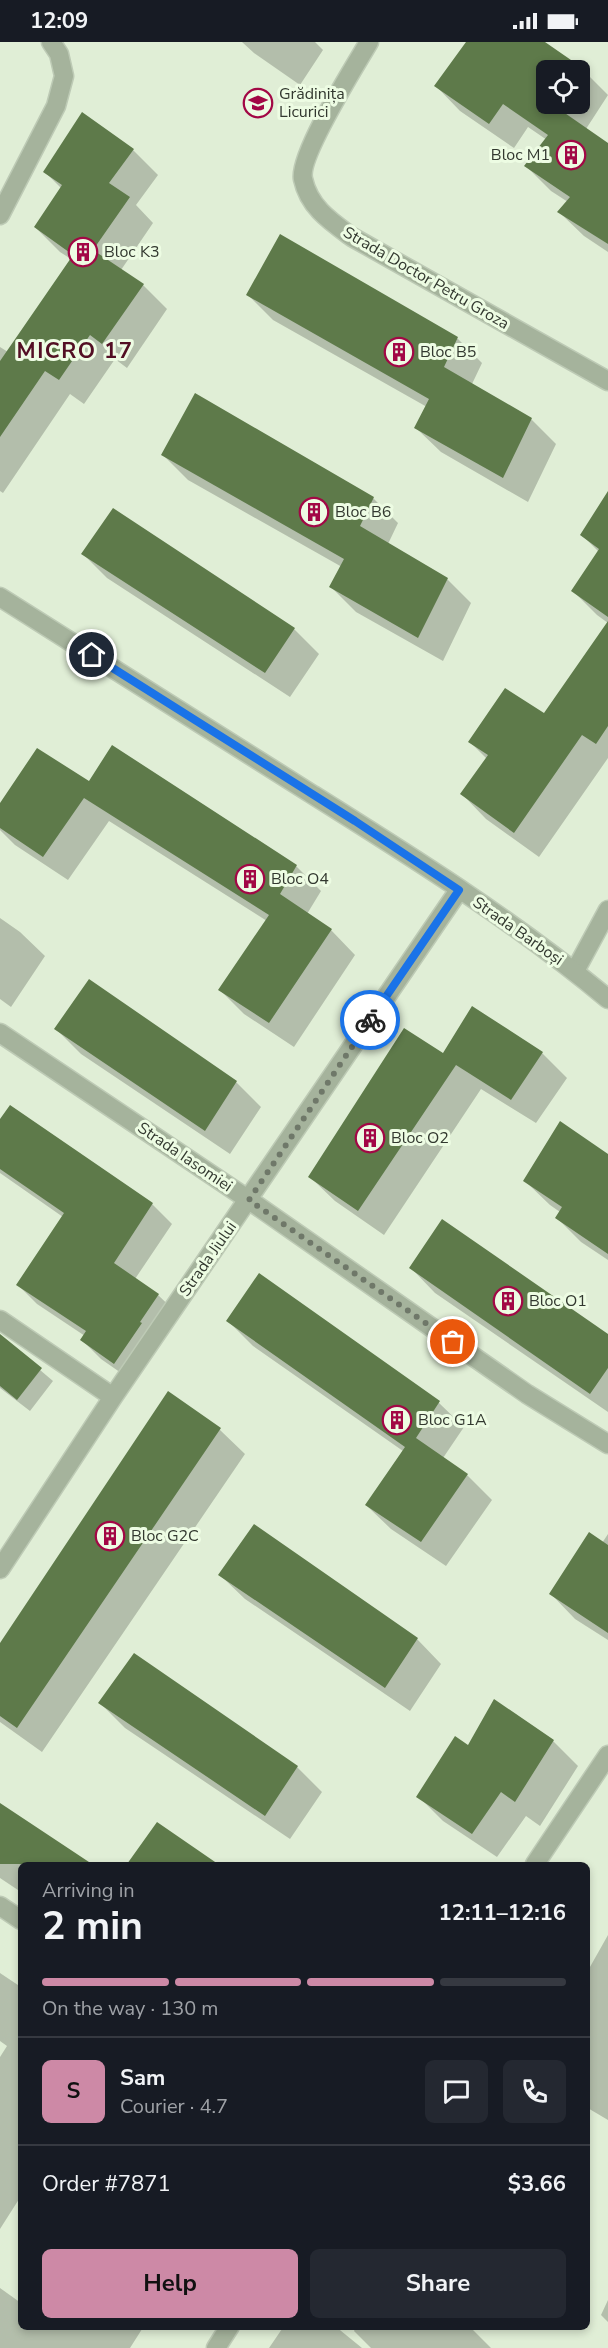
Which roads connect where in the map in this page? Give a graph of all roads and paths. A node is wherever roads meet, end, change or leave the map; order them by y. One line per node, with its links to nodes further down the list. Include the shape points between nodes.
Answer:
1 (51, 42): 3 (street, via 59,54 64,76 56,106)
2 (369, 42): 4 (street, Strada Doctor Petru Groza, via 315,138 302,176 323,217)
3 (0, 215)
4 (608, 381)
5 (0, 597): 6 (street, Strada Barboși)
6 (459, 890): 8 (street, Strada Barboși); 11 (street, Strada Jiului)
7 (608, 910): 8 (street)
8 (575, 971): 9 (street, Strada Barboși)
9 (608, 999)
10 (0, 1033): 11 (street, Strada Iasomiei)
11 (249, 1200): 13 (street, Strada Jiului); 14 (street, Strada Iasomiei, via 527,1394)
12 (0, 1320): 13 (street)
13 (113, 1397): 15 (street, Strada Jiului)
14 (608, 1444)
15 (0, 1569)
16 (608, 1755): 17 (street)
17 (536, 1862)
18 (0, 1906): 19 (street)
19 (18, 1918)
20 (227, 2330): 21 (street)
21 (216, 2348)

